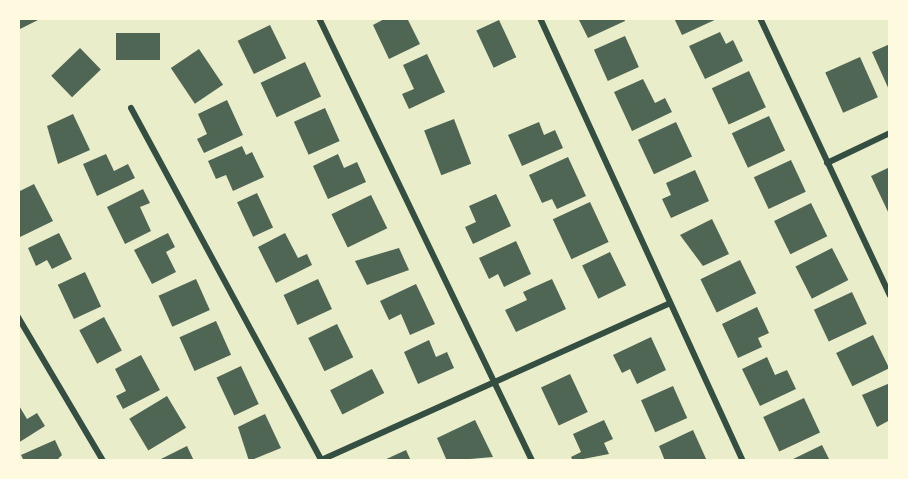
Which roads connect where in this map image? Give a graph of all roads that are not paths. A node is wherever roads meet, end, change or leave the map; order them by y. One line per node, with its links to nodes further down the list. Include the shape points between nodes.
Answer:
1 (319, 18): 10 (street)
2 (540, 18): 8 (street)
3 (760, 18): 6 (street)
4 (131, 108): 12 (street)
5 (890, 133): 6 (street)
6 (827, 163): 7 (street)
7 (890, 295)
8 (669, 304): 10 (street); 14 (street)
9 (18, 316): 11 (street)
10 (495, 382): 12 (street); 13 (street)
11 (103, 461)
12 (321, 461)
13 (532, 461)
14 (743, 461)

